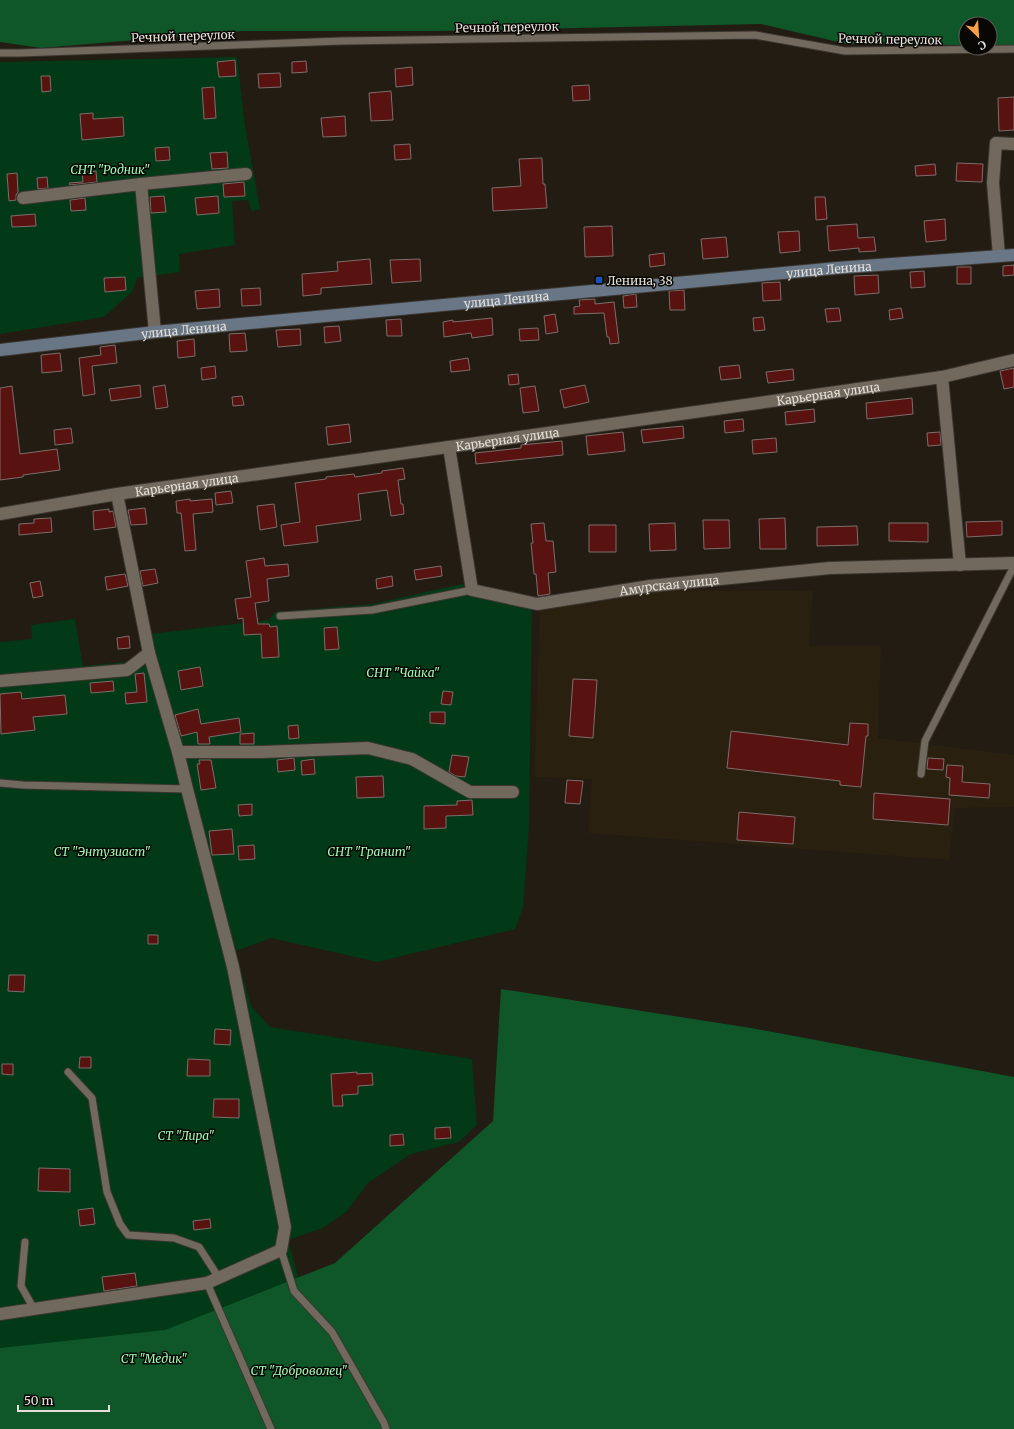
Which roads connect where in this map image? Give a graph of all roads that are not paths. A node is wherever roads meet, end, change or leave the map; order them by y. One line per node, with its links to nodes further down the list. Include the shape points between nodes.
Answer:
1 (1014, 49): 2 (lane, Речной переулок, via 845,51 755,35 349,41)
2 (0, 53)
3 (1014, 144): 8 (street, via 996,143 993,183)
4 (246, 174): 5 (street)
5 (141, 184): 6 (street); 9 (street)
6 (23, 198)
7 (1014, 255): 8 (street, улица Ленина)
8 (999, 256): 9 (street, улица Ленина, via 829,268)
9 (155, 332): 10 (street, улица Ленина)
10 (0, 350)
11 (1014, 360): 12 (street, Карьерная улица)
12 (942, 377): 13 (street, Карьерная улица); 16 (street)
13 (449, 447): 14 (street, Карьерная улица); 18 (street)
14 (117, 494): 15 (street, Карьерная улица); 20 (street)
15 (0, 514)
16 (960, 565): 17 (street, Амурская улица); 18 (street, Амурская улица, via 822,569 650,586 537,604)
17 (1014, 565): 23 (lane, via 925,741)
18 (472, 590): 19 (lane, via 372,610)
19 (280, 616)
20 (149, 653): 21 (street, via 127,670); 22 (street)
21 (0, 681)
22 (178, 752): 25 (street); 26 (street, via 368,748 412,758 470,792)
23 (922, 774)
24 (0, 783): 25 (lane)
25 (187, 790): 29 (street, via 233,967 254,1065 285,1227)
26 (513, 792)
27 (68, 1072): 30 (lane, via 92,1098 106,1192 124,1230 128,1235 174,1238 199,1247)
28 (25, 1242): 31 (lane, via 21,1286)
29 (281, 1250): 30 (street); 34 (lane, via 294,1291 332,1332)
30 (213, 1281): 31 (street); 33 (lane)
31 (34, 1309): 32 (street)
32 (0, 1314)
33 (271, 1429)
34 (386, 1429)

